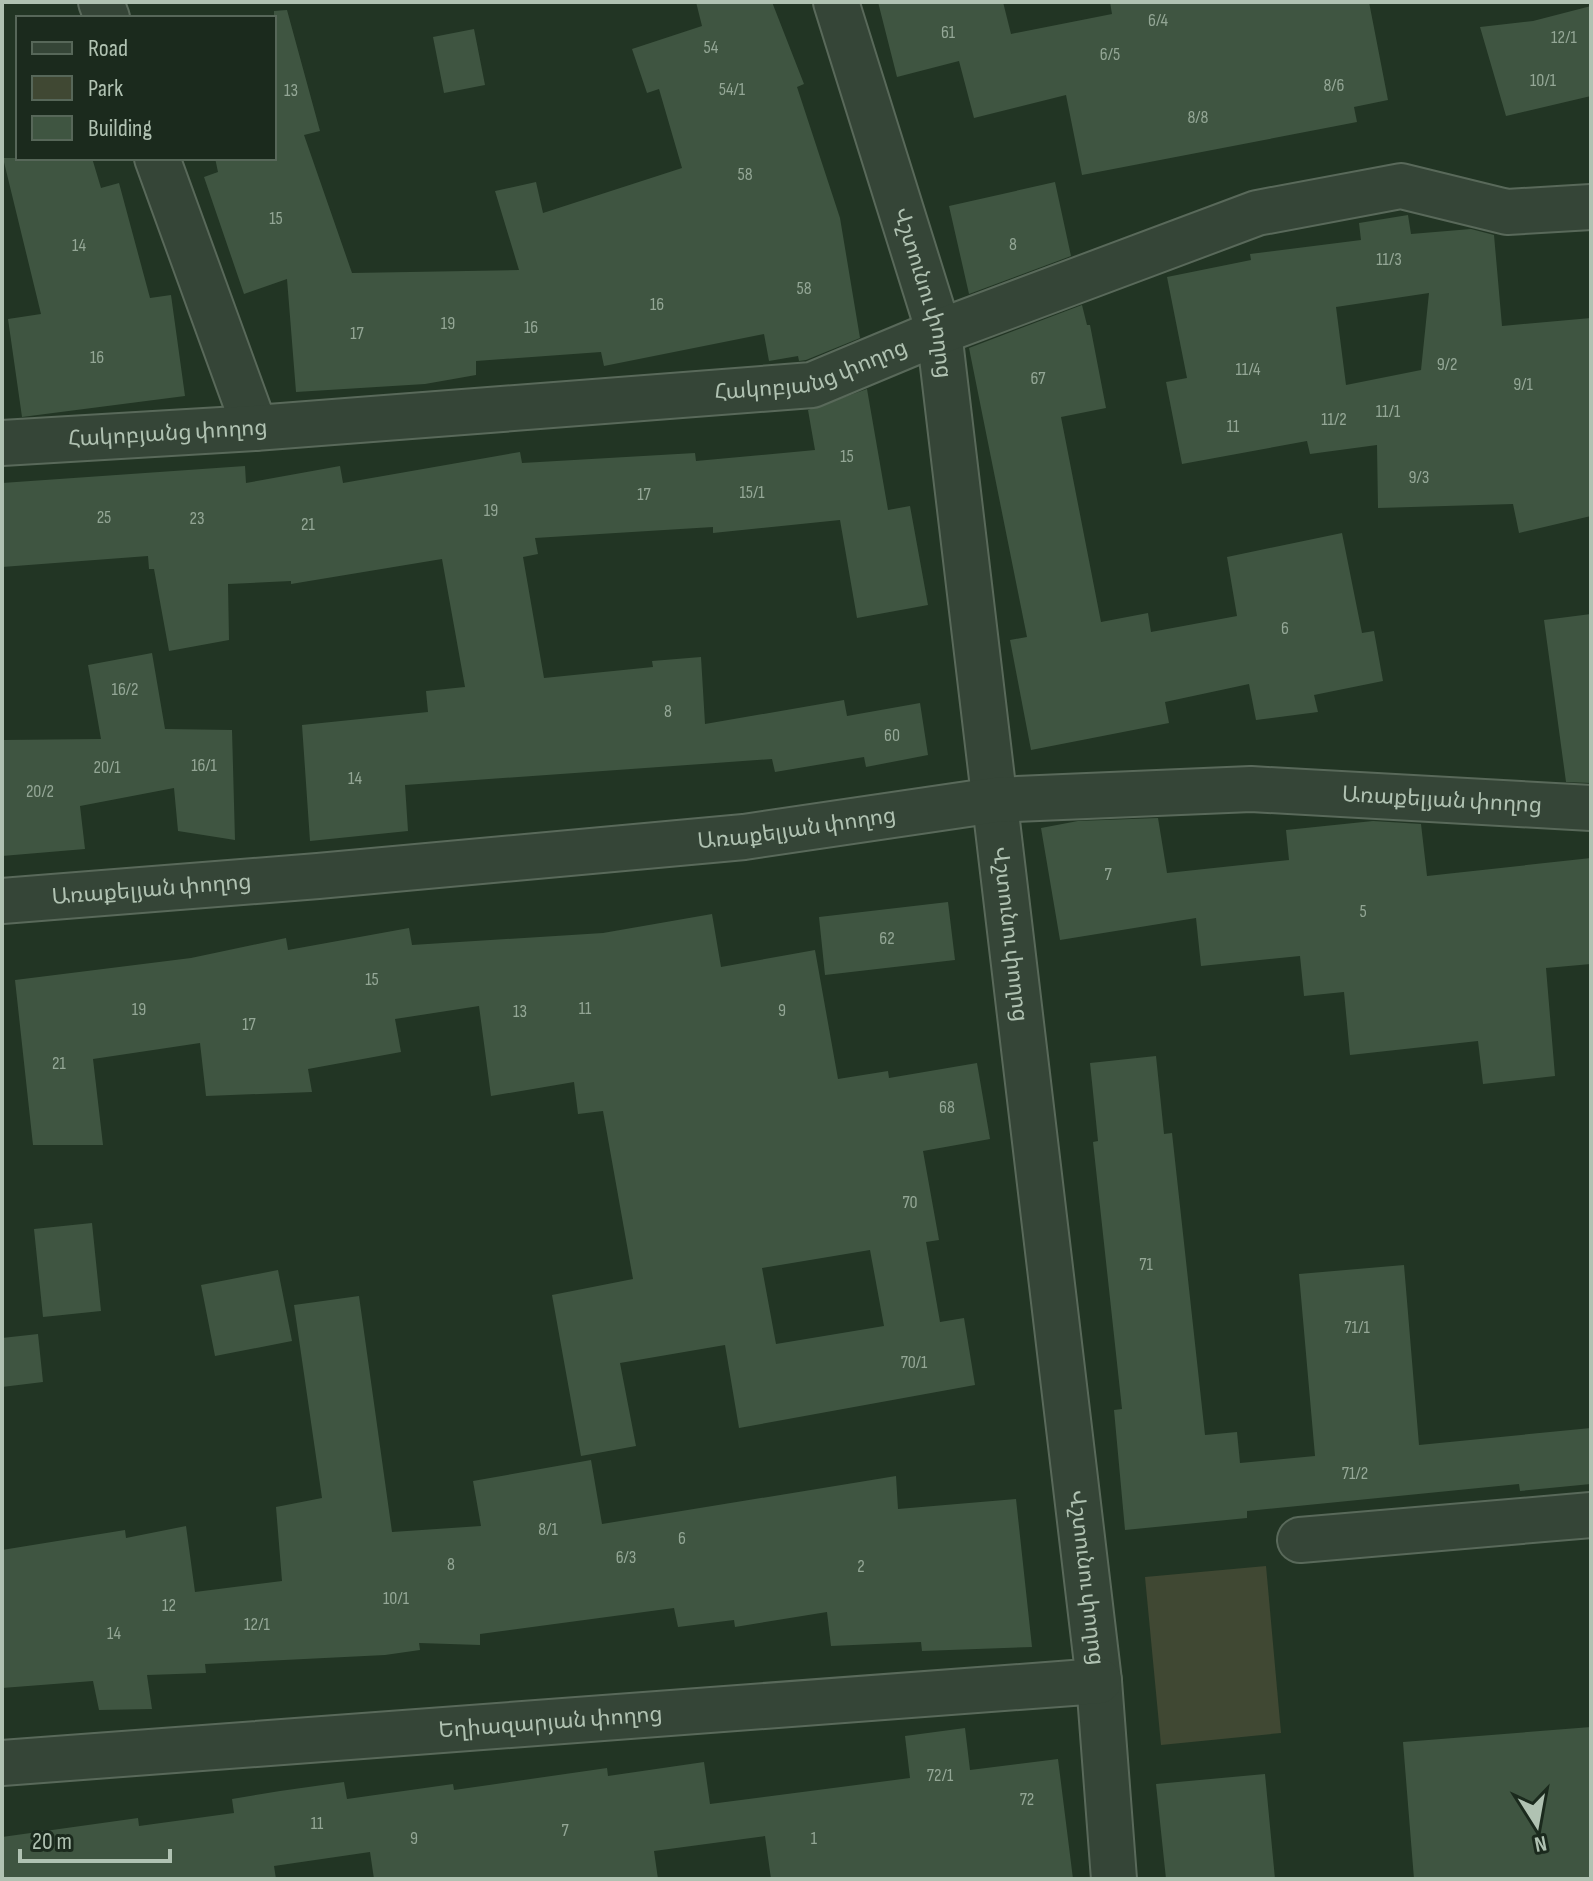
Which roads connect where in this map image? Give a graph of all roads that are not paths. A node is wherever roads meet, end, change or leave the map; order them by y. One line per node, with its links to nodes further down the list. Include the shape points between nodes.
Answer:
1 (836, 2): 4 (street, Վշտունու փողոց)
2 (158, 160): 5 (street)
3 (1591, 207): 4 (street, Հակոբյանց փողոց, via 1507,212 1401,186 1257,213)
4 (939, 332): 5 (street, Հակոբյանց փողոց, via 812,385); 7 (street, Վշտունու փողոց)
5 (255, 428): 6 (street, Հակոբյանց փողոց)
6 (2, 443)
7 (995, 800): 8 (street, Առաքելյան փողոց, via 1251,789); 9 (street, Առաքելյան փողոց, via 729,838); 12 (street, Վշտունու փողոց)
8 (1591, 808)
9 (2, 901)
10 (1591, 1515): 11 (street)
11 (1300, 1540)
12 (1099, 1681): 13 (street, Եղիազարյան փողոց); 14 (street, Վշտունու փողոց)
13 (2, 1763)
14 (1114, 1879)

